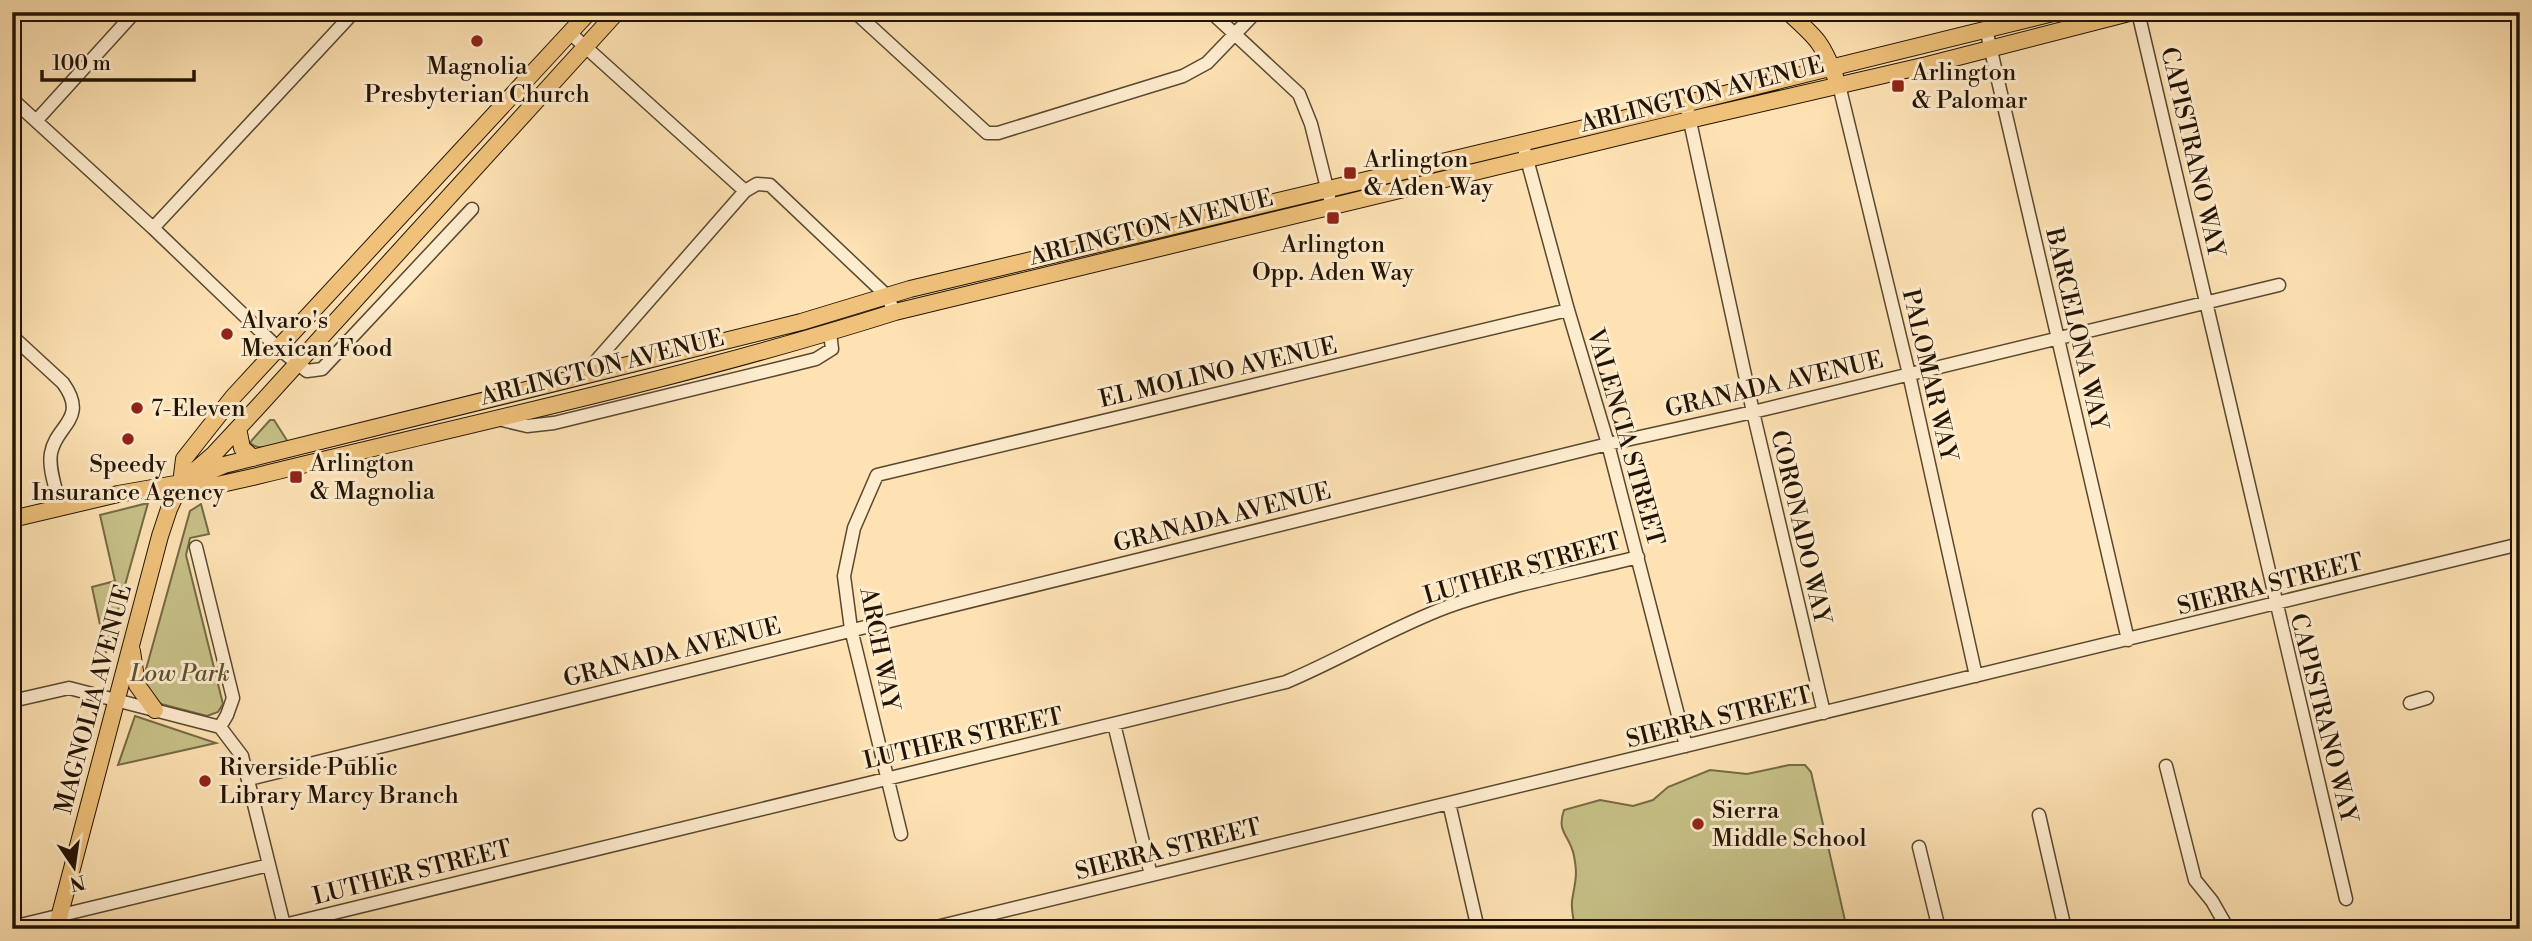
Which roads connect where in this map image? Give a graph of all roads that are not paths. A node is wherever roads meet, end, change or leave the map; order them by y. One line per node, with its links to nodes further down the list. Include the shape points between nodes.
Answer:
1 (135, 12): 22 (street)
2 (354, 12): 29 (street)
3 (589, 12): 13 (main road, MAGNOLIA AVENUE)
4 (617, 12): 15 (main road, MAGNOLIA AVENUE)
5 (855, 12): 14 (street, via 987,134 1183,76 1207,62)
6 (1211, 12): 14 (street)
7 (1256, 12): 14 (street)
8 (1788, 12): 17 (main road, via 1823,46)
9 (2057, 12): 12 (main road, ARLINGTON AVENUE)
10 (2133, 12): 16 (main road, ARLINGTON AVENUE)
11 (2138, 12): 32 (street, CAPISTRANO WAY)
12 (1986, 29): 16 (street, BARCELONA WAY); 17 (main road, ARLINGTON AVENUE)
13 (570, 33): 15 (street); 38 (main road, MAGNOLIA AVENUE)
14 (1235, 35): 25 (street, via 1299,94)
15 (586, 46): 26 (street); 39 (main road, MAGNOLIA AVENUE)
16 (1990, 49): 18 (main road, ARLINGTON AVENUE); 37 (street, BARCELONA WAY)
17 (1831, 66): 18 (main road); 20 (main road, ARLINGTON AVENUE)
18 (1839, 85): 21 (main road, ARLINGTON AVENUE); 40 (street, PALOMAR WAY)
19 (12, 99): 22 (street)
20 (1686, 103): 21 (street, CORONADO WAY); 23 (main road, ARLINGTON AVENUE)
21 (1689, 120): 24 (main road, ARLINGTON AVENUE); 44 (street, CORONADO WAY)
22 (36, 121): 29 (street)
23 (1522, 141): 24 (street, VALENCIA STREET); 25 (main road, ARLINGTON AVENUE)
24 (1527, 161): 27 (main road, ARLINGTON AVENUE); 33 (street, VALENCIA STREET)
25 (1327, 188): 27 (street); 31 (main road, ARLINGTON AVENUE)
26 (745, 191): 31 (street, via 757,184 770,185); 41 (street)
27 (1332, 206): 34 (main road, ARLINGTON AVENUE)
28 (472, 209): 39 (street, via 322,369 307,371)
29 (152, 228): 38 (street)
30 (2279, 285): 32 (street)
31 (886, 295): 34 (street); 41 (main road, ARLINGTON AVENUE, via 801,322)
32 (2208, 302): 37 (street, GRANADA AVENUE); 56 (street, CAPISTRANO WAY)
33 (1568, 310): 47 (street, VALENCIA STREET); 49 (street, EL MOLINO AVENUE)
34 (895, 312): 35 (main road, ARLINGTON AVENUE)
35 (830, 333): 42 (main road, ARLINGTON AVENUE); 43 (street, via 832,349 816,359)
36 (12, 336): 51 (street, via 63,383 73,405 71,417 51,449)
37 (2057, 337): 40 (street, GRANADA AVENUE); 58 (street, BARCELONA WAY)
38 (278, 348): 39 (street); 50 (main road, MAGNOLIA AVENUE, via 184,459)
39 (297, 364): 46 (main road, MAGNOLIA AVENUE)
40 (1909, 374): 44 (street, GRANADA AVENUE); 60 (street, PALOMAR WAY)
41 (582, 377): 48 (main road, ARLINGTON AVENUE)
42 (636, 383): 43 (street); 45 (main road, ARLINGTON AVENUE)
43 (641, 402): 45 (street, via 554,424 527,426)
44 (1753, 412): 47 (street, GRANADA AVENUE); 66 (street, CORONADO WAY)
45 (494, 418): 50 (main road, ARLINGTON AVENUE, via 217,485)
46 (238, 428): 48 (main road, via 242,449); 50 (main road, MAGNOLIA AVENUE)
47 (1608, 444): 55 (street, VALENCIA STREET); 57 (street, GRANADA AVENUE)
48 (253, 458): 50 (main road, ARLINGTON AVENUE)
49 (877, 475): 57 (street, ARCH WAY, via 854,528 844,576)
50 (181, 483): 51 (main road, ARLINGTON AVENUE); 59 (main road, MAGNOLIA AVENUE, via 160,536)
51 (60, 508): 52 (main road, ARLINGTON AVENUE)
52 (12, 519)
53 (2520, 544): 56 (street, SIERRA STREET)
54 (196, 547): 68 (street, via 233,698)
55 (1639, 557): 67 (street, LUTHER STREET, via 1448,607 1286,682); 69 (street, VALENCIA STREET)
56 (2275, 604): 58 (street, SIERRA STREET); 79 (street, CAPISTRANO WAY)
57 (851, 629): 71 (street, ARCH WAY); 72 (street, GRANADA AVENUE)
58 (2128, 640): 60 (street, SIERRA STREET)
59 (131, 645): 62 (main road, MAGNOLIA AVENUE); 65 (main road, via 137,685)
60 (1976, 676): 66 (street, SIERRA STREET)
61 (2427, 698): 64 (street)
62 (116, 699): 63 (street, via 69,688); 65 (street); 80 (main road, MAGNOLIA AVENUE)
63 (12, 701)
64 (2410, 703)
65 (155, 710): 68 (street)
66 (1824, 713): 69 (street, SIERRA STREET)
67 (1114, 723): 71 (street, LUTHER STREET); 78 (street)
68 (220, 727): 72 (street, via 242,756)
69 (1686, 746): 73 (street, SIERRA STREET)
70 (2166, 766): 87 (street, via 2195,880)
71 (886, 778): 75 (street, ARCH WAY); 82 (street, LUTHER STREET)
72 (249, 779): 77 (street)
73 (1449, 803): 78 (street, SIERRA STREET); 84 (street)
74 (2039, 815): 86 (street)
75 (901, 834)
76 (1919, 847): 85 (street)
77 (269, 865): 80 (street); 82 (street)
78 (1151, 875): 83 (street, SIERRA STREET)
79 (2346, 899)
80 (57, 922): 81 (street)
81 (12, 927)
82 (285, 927)
83 (928, 929)
84 (1478, 929)
85 (1939, 929)
86 (2065, 929)
87 (2228, 929)

